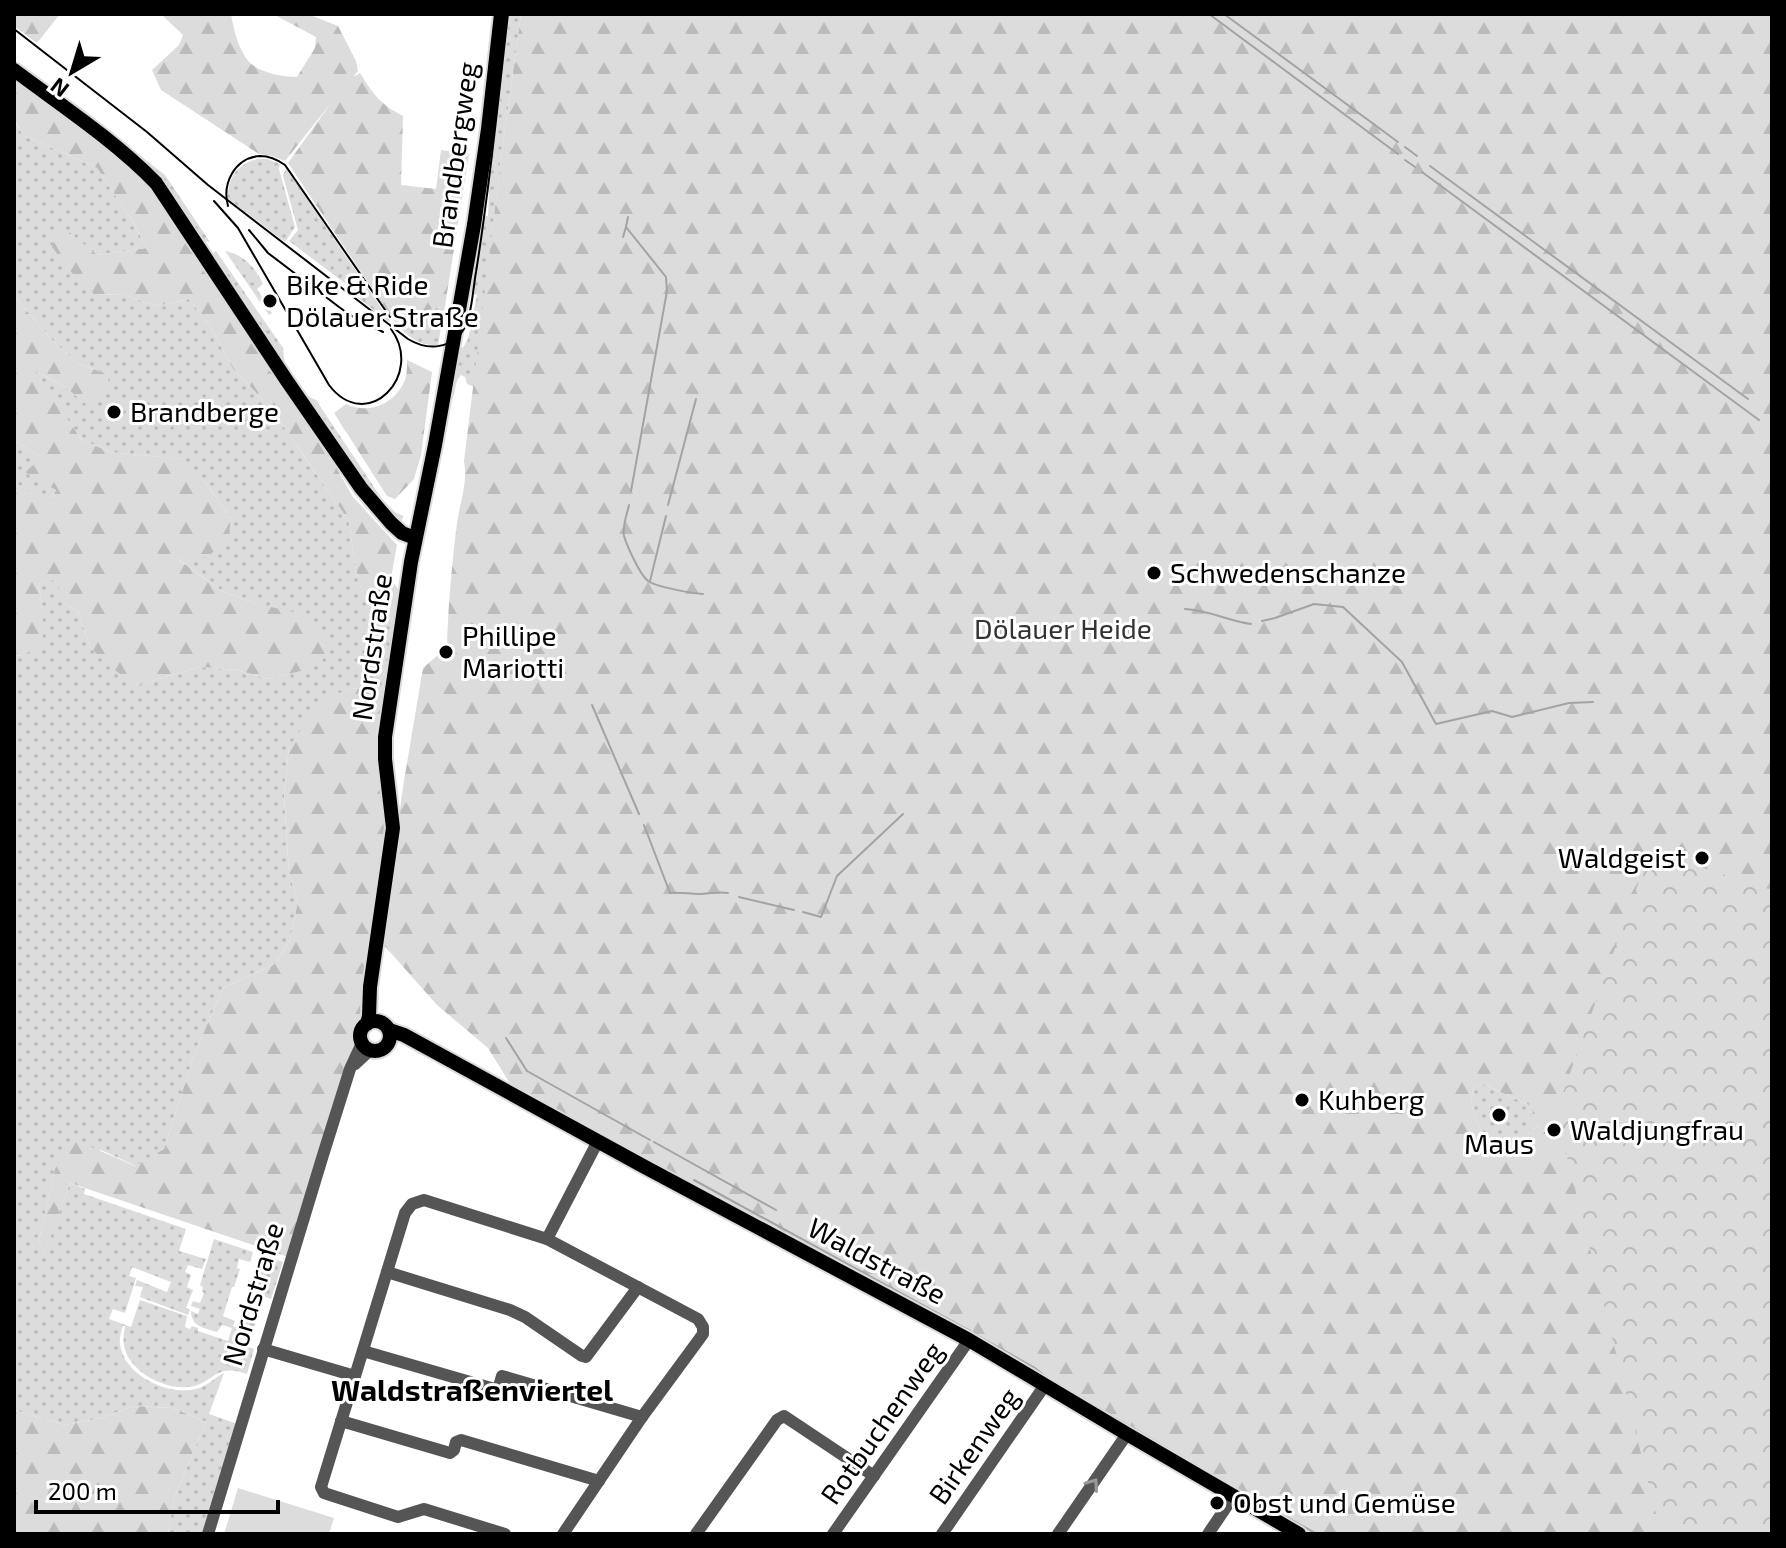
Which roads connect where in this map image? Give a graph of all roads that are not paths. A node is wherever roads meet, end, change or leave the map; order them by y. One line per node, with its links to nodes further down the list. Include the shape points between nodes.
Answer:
1 (501, 14): 3 (main road, Brandbergweg, via 474,225)
2 (14, 70): 3 (main road, via 156,183 361,488 391,523)
3 (415, 538): 4 (main road, Nordstraße, via 385,737 393,825 370,987)
4 (381, 1029): 5 (main road, Nordstraße, via 361,1032); 5 (main road, via 387,1046 380,1051); 6 (main road, Waldstraße, via 423,1046)
5 (366, 1047): 11 (street, Nordstraße, via 350,1069)
6 (598, 1141): 7 (street); 10 (main road, Waldstraße)
7 (547, 1239): 8 (street, via 424,1200 405,1213); 9 (street)
8 (387, 1272): 9 (street, via 510,1310 586,1357); 12 (street)
9 (638, 1287): 15 (street, via 698,1319 703,1327)
10 (969, 1340): 14 (main road, Waldstraße); 18 (street, Rotbuchenweg)
11 (263, 1349): 13 (street); 21 (street, Nordstraße)
12 (363, 1351): 13 (street); 15 (street, via 498,1390 502,1376)
13 (355, 1376): 16 (street)
14 (1045, 1385): 17 (main road, Waldstraße); 26 (street, Birkenweg)
15 (642, 1417): 19 (street)
16 (341, 1421): 19 (street, via 450,1453 461,1440); 22 (street, via 321,1487 324,1493 398,1517 424,1509)
17 (1127, 1434): 20 (main road, Waldstraße); 27 (street, one-way to 17)
18 (874, 1476): 24 (street, via 784,1416); 25 (street, Rotbuchenweg)
19 (599, 1481): 23 (street)
20 (1233, 1497): 28 (street); 29 (main road, Waldstraße)
21 (208, 1534)
22 (505, 1534)
23 (563, 1534)
24 (696, 1534)
25 (833, 1534)
26 (942, 1534)
27 (1058, 1534)
28 (1208, 1534)
29 (1299, 1534)

